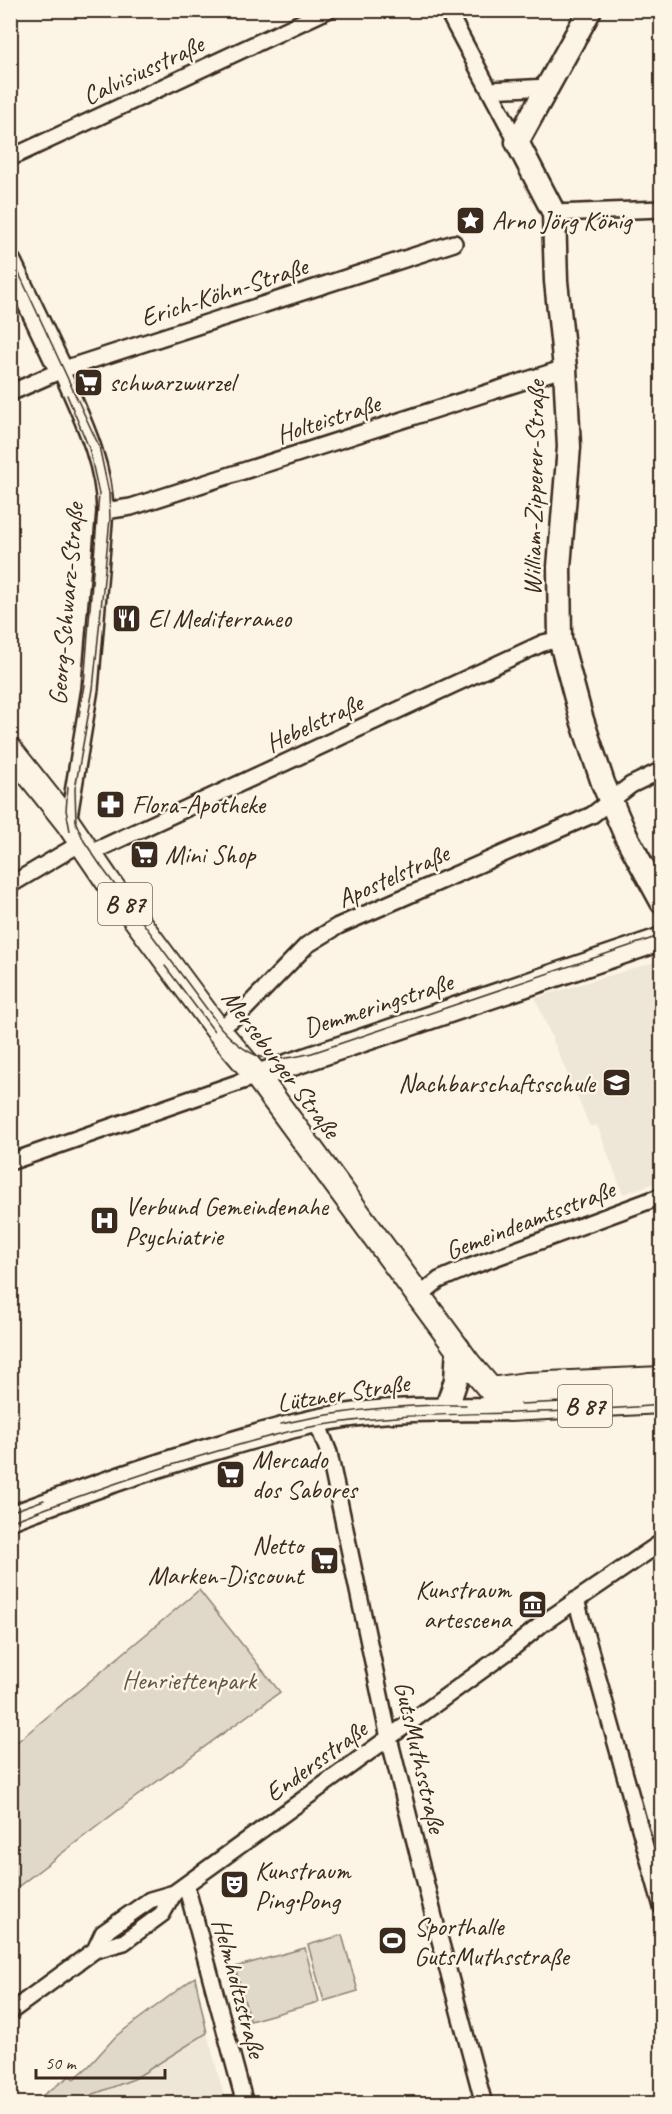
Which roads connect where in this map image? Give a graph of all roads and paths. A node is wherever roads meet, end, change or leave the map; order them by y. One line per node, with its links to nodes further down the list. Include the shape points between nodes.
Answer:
1 (328, 10): 7 (street, Calvisiusstraße)
2 (447, 10): 5 (street, William-Zipperer-Straße)
3 (590, 10): 4 (street)
4 (548, 87): 5 (street); 6 (street)
5 (490, 90): 6 (street, William-Zipperer-Straße)
6 (517, 142): 9 (street, William-Zipperer-Straße)
7 (10, 158)
8 (662, 209): 9 (street)
9 (554, 213): 12 (street, William-Zipperer-Straße)
10 (454, 243): 13 (street, Erich-Köhn-Straße)
11 (10, 263): 13 (street, Georg-Schwarz-Straße)
12 (565, 368): 15 (street, Holteistraße, via 131,507); 16 (street, William-Zipperer-Straße, via 569,447 559,567)
13 (60, 370): 14 (street, Erich-Köhn-Straße); 15 (street, Georg-Schwarz-Straße, via 94,448)
14 (10, 393)
15 (105, 510): 20 (street, Georg-Schwarz-Straße, via 90,689)
16 (560, 639): 19 (street, William-Zipperer-Straße); 21 (street, Hebelstraße, via 543,643)
17 (10, 750): 20 (main road, Merseburger Straße / B 87)
18 (662, 770): 19 (street, Apostelstraße)
19 (610, 801): 23 (street, William-Zipperer-Straße); 25 (street, Apostelstraße, via 592,815 338,926 307,945 244,1010)
20 (68, 823): 21 (main road, Merseburger Straße / B 87)
21 (85, 848): 22 (street, Hebelstraße); 25 (main road, Merseburger Straße / B 87)
22 (10, 885)
23 (662, 902)
24 (662, 939): 26 (street, Demmeringstraße)
25 (218, 1030): 26 (main road, Merseburger Straße / B 87)
26 (256, 1076): 27 (street, Demmeringstraße); 29 (main road, Merseburger Straße / B 87)
27 (10, 1162)
28 (662, 1196): 29 (street, Gemeindeamtsstraße, via 467,1268 439,1280)
29 (419, 1296): 30 (main road, Merseburger Straße / B 87)
30 (458, 1348): 32 (main road, Merseburger Straße / B 87); 33 (street, via 456,1380)
31 (662, 1379): 32 (main road, Lützner Straße / B 87)
32 (491, 1390): 33 (street, Lützner Straße); 36 (main road, Merseburger Straße / B 87)
33 (449, 1401): 35 (street)
34 (662, 1401): 36 (main road, Lützner Straße / B 87)
35 (425, 1409): 36 (street, Lützner Straße); 37 (street, Lützner Straße)
36 (509, 1409)
37 (316, 1420): 38 (street, Lützner Straße, via 168,1462); 41 (street, GutsMuthsstraße, via 329,1453)
38 (10, 1518)
39 (662, 1542): 40 (street, Endersstraße)
40 (576, 1600): 41 (street, Endersstraße); 43 (street)
41 (389, 1738): 42 (street, Endersstraße); 46 (street, GutsMuthsstraße)
42 (180, 1889): 44 (street, Endersstraße, via 162,1914 124,1942 95,1950); 45 (street, Helmholtzstraße)
43 (661, 1902)
44 (10, 2012)
45 (245, 2103)
46 (484, 2103)

